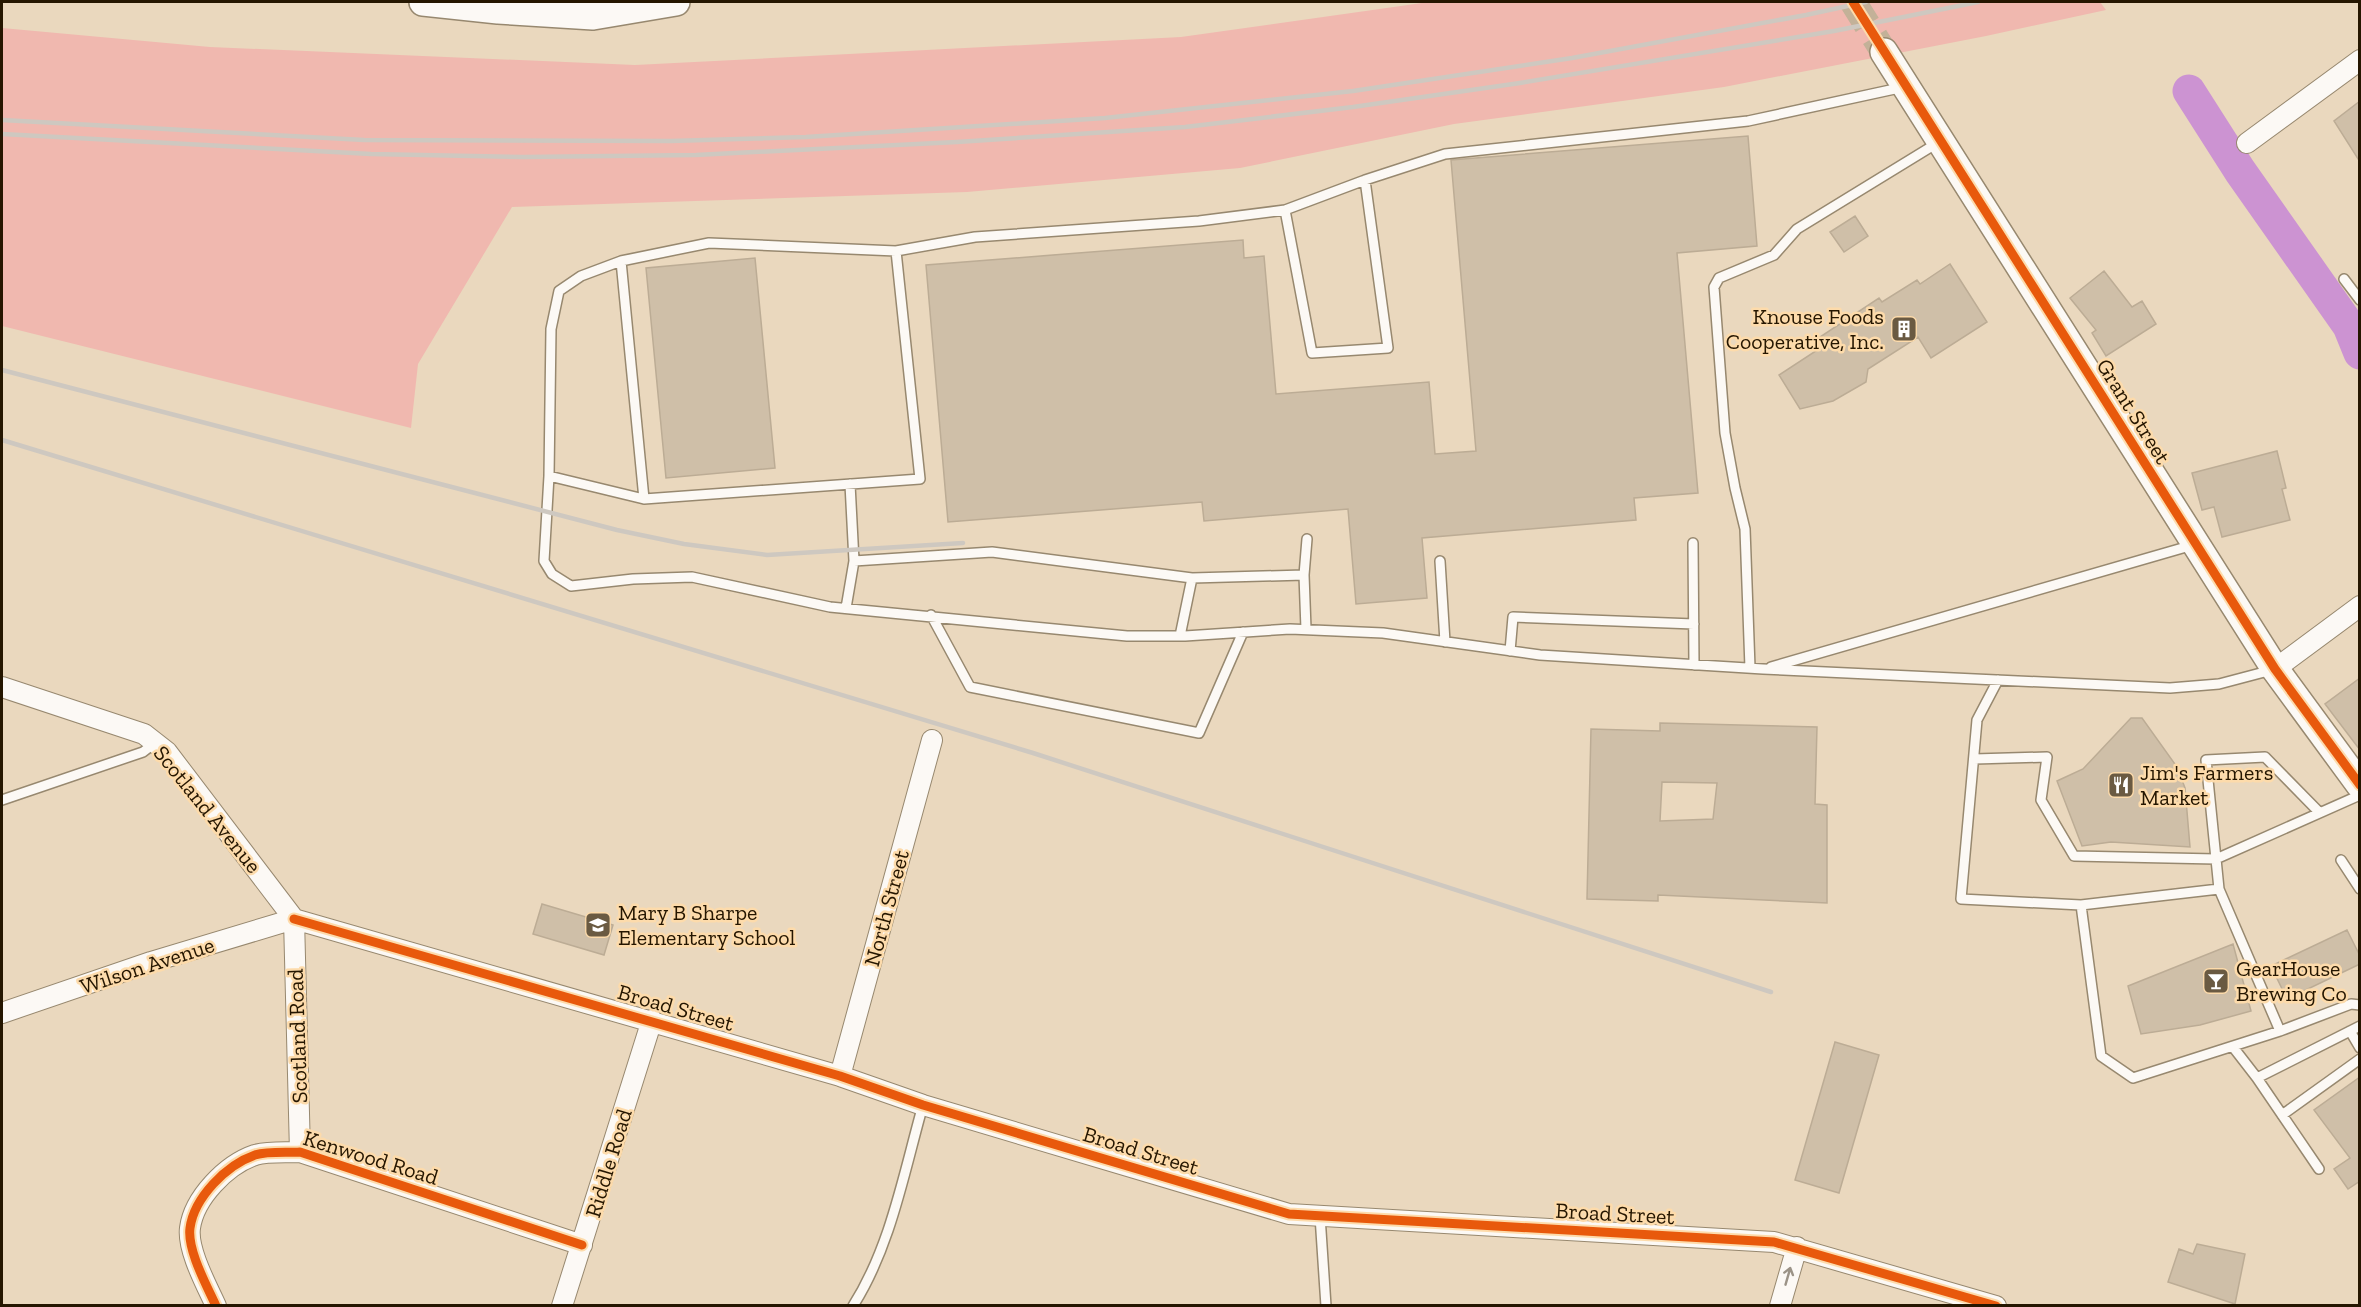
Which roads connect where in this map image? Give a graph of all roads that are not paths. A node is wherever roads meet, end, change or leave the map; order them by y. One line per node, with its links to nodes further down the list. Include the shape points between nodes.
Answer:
1 (423, 2): 2 (street, via 593,16)
2 (676, 2)
3 (1884, 52): 5 (street, Grant Street)
4 (2360, 60): 7 (street)
5 (1906, 86): 6 (street, Grant Street); 8 (lane, via 1748,121 1445,154)
6 (1940, 141): 19 (street, Grant Street); 34 (lane, via 1797,229 1774,255 1719,278 1714,287 1725,433 1745,529)
7 (2247, 143)
8 (1365, 180): 9 (lane); 9 (lane, via 1388,348 1312,353)
9 (1285, 210): 10 (lane, via 1199,221 975,237)
10 (896, 250): 11 (lane, via 708,243); 15 (lane, via 920,479)
11 (621, 261): 14 (lane, via 581,276 559,291 551,329); 16 (lane)
12 (2344, 279): 13 (lane)
13 (2360, 300)
14 (549, 476): 16 (lane); 25 (lane, via 544,561 552,574 571,586 692,578)
15 (850, 484): 16 (lane); 20 (lane)
16 (644, 499)
17 (1307, 539): 22 (lane)
18 (1693, 543): 27 (lane)
19 (2196, 544): 35 (lane); 36 (street, Grant Street)
20 (855, 561): 23 (lane, via 992,552); 25 (lane)
21 (1440, 561): 31 (lane)
22 (1304, 574): 23 (lane); 28 (lane)
23 (1192, 578): 30 (lane)
24 (2360, 606): 36 (street)
25 (846, 608): 26 (lane)
26 (931, 615): 29 (lane, via 970,687 1198,733); 30 (lane, via 1127,636)
27 (1694, 624): 32 (lane, via 1513,617); 33 (lane)
28 (1306, 629): 29 (lane); 31 (lane, via 1383,633)
29 (1243, 632): 30 (lane)
30 (1180, 636)
31 (1445, 642): 32 (lane)
32 (1510, 651): 33 (lane)
33 (1694, 665): 34 (lane)
34 (1750, 668): 35 (lane)
35 (1763, 669): 37 (lane)
36 (2275, 669): 37 (lane, via 2219,684 2170,688); 42 (street, Grant Street)
37 (1998, 680): 41 (lane, via 1977,720)
38 (2, 687): 40 (street, Scotland Avenue, via 144,734)
39 (932, 740): 61 (street, North Street)
40 (156, 742): 44 (lane, via 143,752); 51 (street, Scotland Avenue)
41 (1974, 759): 46 (lane, via 2047,757 2041,800 2074,856); 50 (lane, via 1961,899)
42 (2360, 784)
43 (2360, 795): 45 (lane)
44 (2, 800)
45 (2319, 812): 46 (lane); 46 (lane, via 2265,757 2206,760)
46 (2216, 860): 48 (lane)
47 (2341, 860): 49 (lane)
48 (2219, 889): 50 (lane); 56 (lane)
49 (2360, 890)
50 (2081, 905): 58 (lane, via 2101,1056 2133,1078)
51 (294, 919): 53 (street, Wilson Avenue); 54 (street, Broad Street); 65 (street, Scotland Road)
52 (2360, 1005): 56 (lane, via 2351,1004)
53 (2, 1013)
54 (652, 1020): 61 (street, Broad Street); 68 (street, Riddle Road)
55 (2360, 1026): 57 (lane)
56 (2280, 1031): 58 (lane)
57 (2350, 1031): 59 (lane); 62 (lane)
58 (2233, 1047): 62 (lane)
59 (2360, 1048)
60 (2360, 1059): 64 (lane)
61 (840, 1076): 63 (street, Broad Street)
62 (2257, 1077): 64 (lane)
63 (923, 1105): 67 (street, Broad Street, via 1289,1214); 72 (lane, via 885,1238 865,1287)
64 (2282, 1114): 66 (lane)
65 (300, 1152): 68 (street, Kenwood Road); 70 (street, Kenwood Road, via 255,1155 222,1174 198,1203 190,1229 197,1266)
66 (2319, 1169)
67 (1320, 1216): 69 (street, Broad Street, via 1689,1236); 73 (lane)
68 (582, 1245): 71 (street, Riddle Road)
69 (1797, 1247): 74 (street, one-way to 69); 75 (street, Broad Street)
70 (216, 1305)
71 (562, 1305)
72 (853, 1305)
73 (1326, 1305)
74 (1780, 1305)
75 (1996, 1305)

